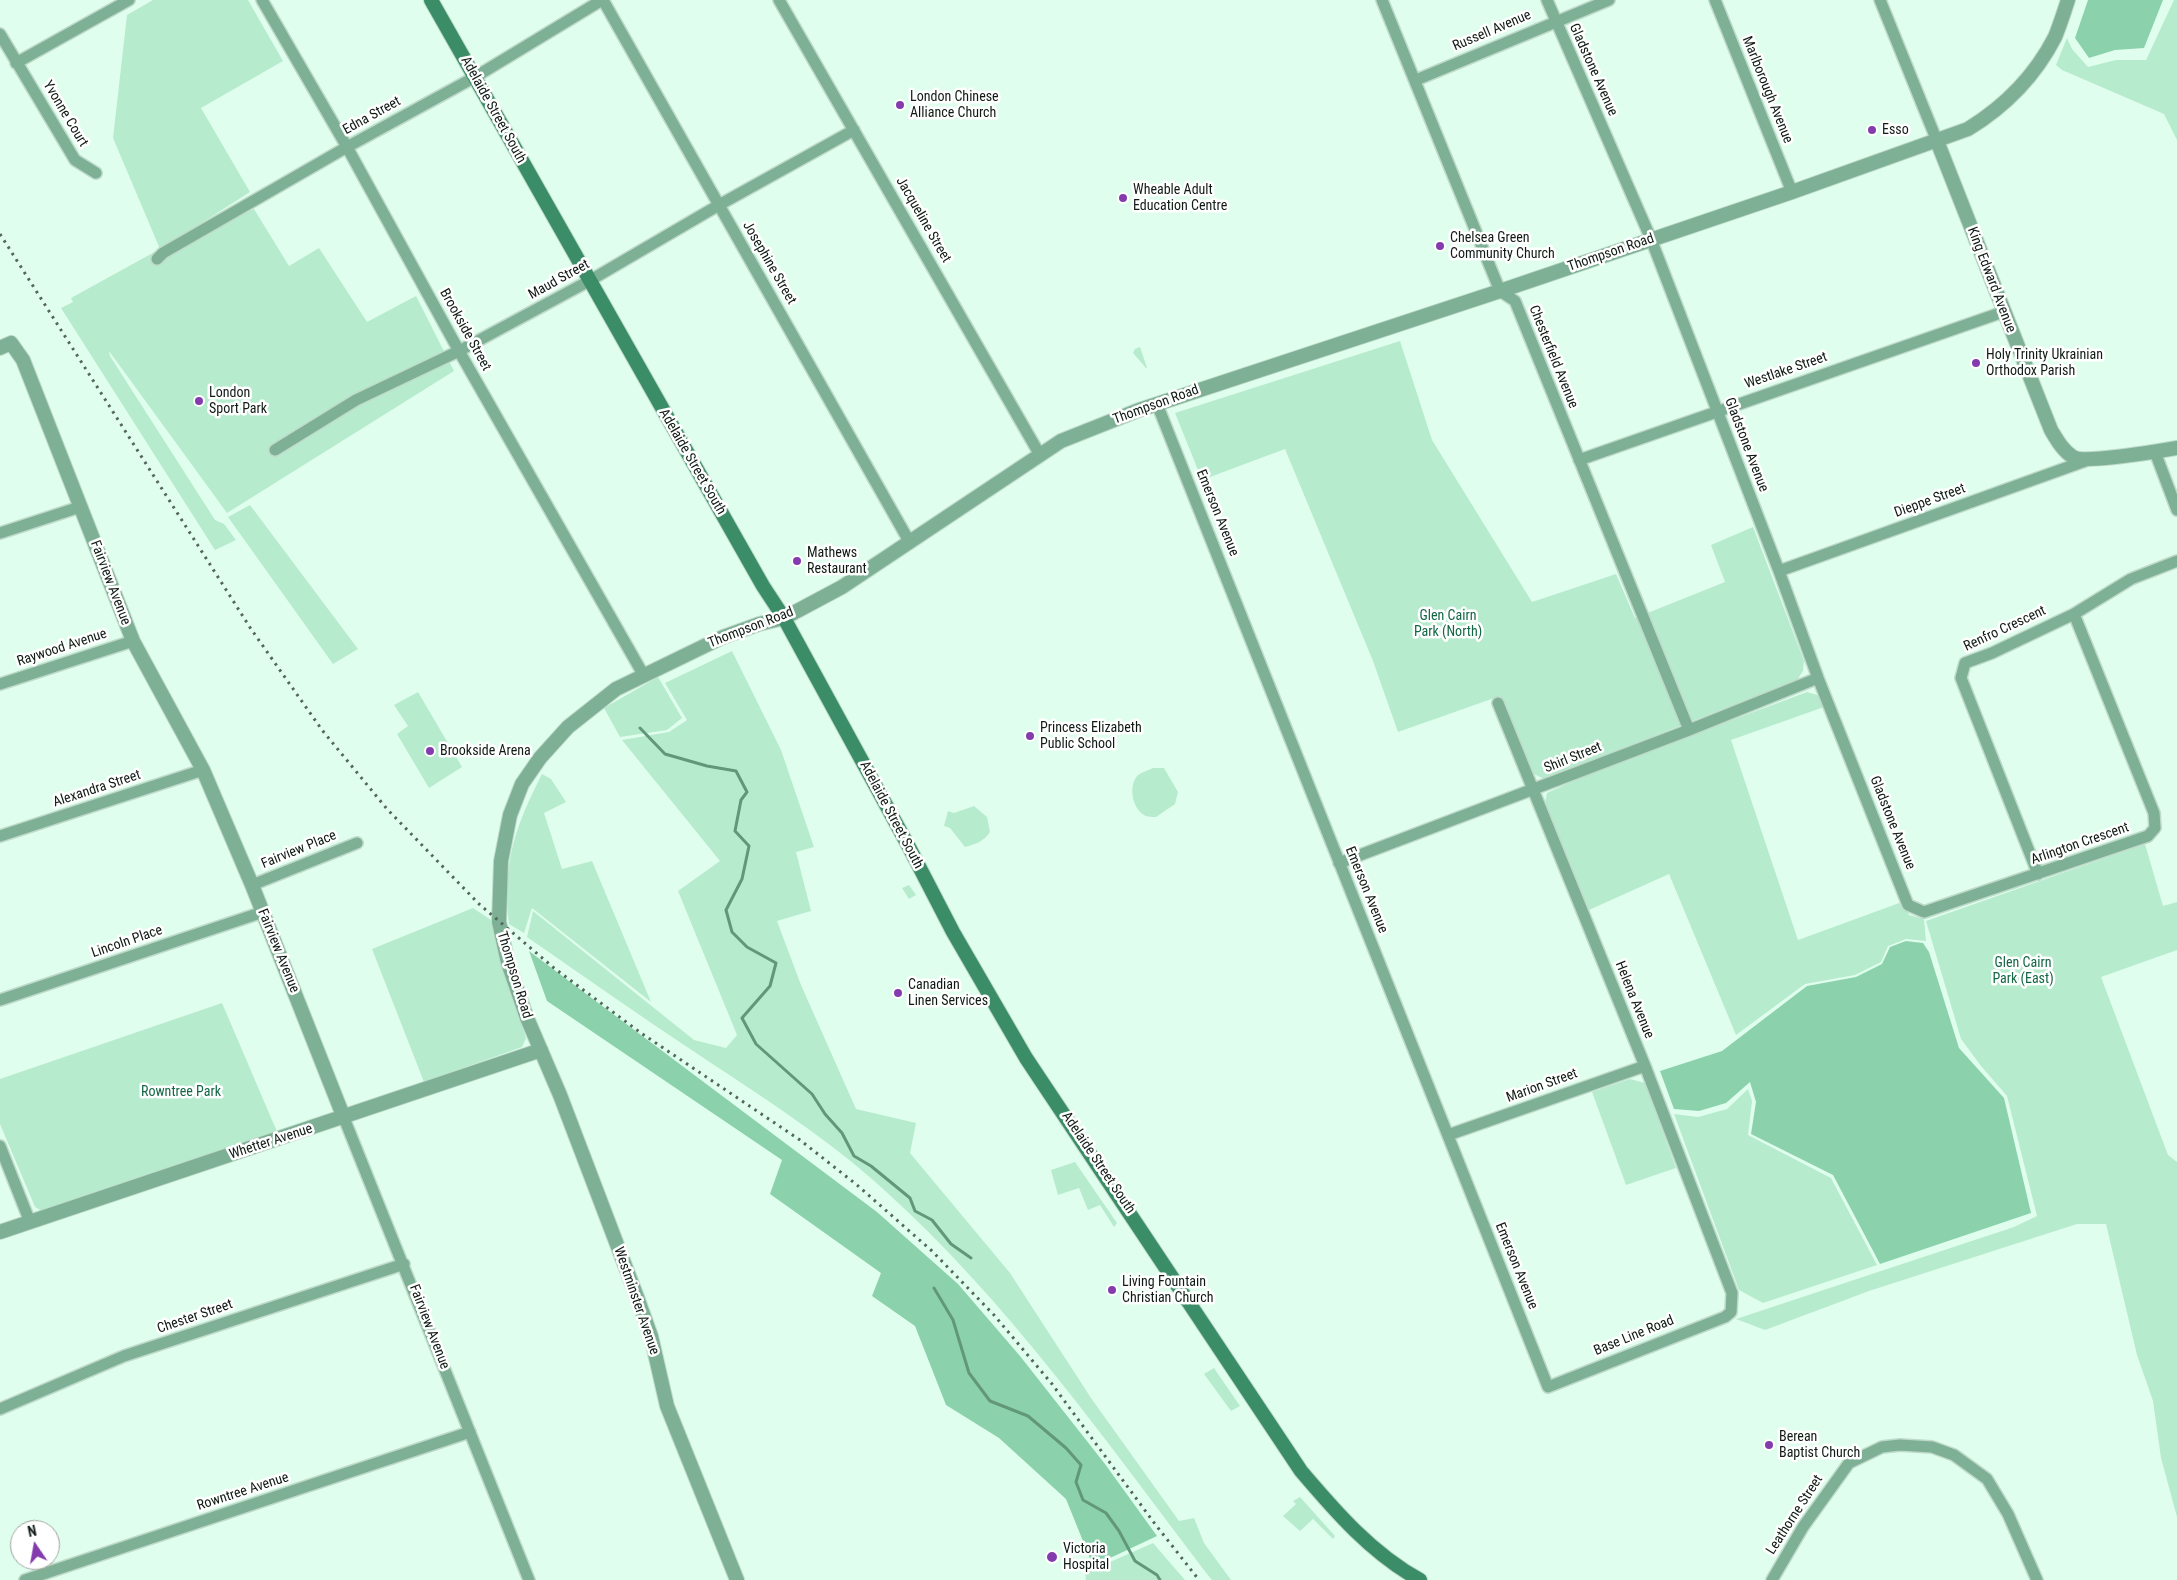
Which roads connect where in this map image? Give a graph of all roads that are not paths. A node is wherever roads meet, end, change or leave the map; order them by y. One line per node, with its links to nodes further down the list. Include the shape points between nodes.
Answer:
1 (129, 0): 14 (street)
2 (262, 0): 19 (street, Brookside Street)
3 (431, 0): 15 (main road, Adelaide Street South)
4 (603, 0): 15 (street, Edna Street); 22 (street, Josephine Street)
5 (778, 0): 17 (street, Jacqueline Street)
6 (1382, 0): 16 (street, Chesterfield Avenue)
7 (1547, 0): 12 (street, Gladstone Avenue)
8 (1609, 0): 12 (street, Russell Avenue)
9 (1714, 0): 21 (street, Marlborough Avenue)
10 (1880, 0): 18 (street, King Edward Avenue)
11 (2068, 0): 18 (street, Thompson Road, via 2055,37 2026,81 1992,114 1968,129)
12 (1555, 21): 16 (street, Russell Avenue); 23 (street, Gladstone Avenue)
13 (0, 34): 14 (street, Yvonne Court)
14 (16, 63): 20 (street, Yvonne Court, via 75,160)
15 (475, 77): 19 (street, Edna Street); 25 (main road, Adelaide Street South)
16 (1416, 80): 26 (street, Chesterfield Avenue)
17 (854, 130): 22 (street, Maud Street); 35 (street, Jacqueline Street)
18 (1937, 141): 21 (street, Thompson Road); 27 (street, King Edward Avenue)
19 (346, 147): 24 (street, Edna Street); 29 (street, Brookside Street)
20 (96, 173)
21 (1792, 192): 23 (street, Thompson Road)
22 (719, 205): 25 (street, Maud Street); 41 (street, Josephine Street)
23 (1651, 239): 26 (street, Thompson Road); 31 (street, Gladstone Avenue)
24 (157, 259)
25 (589, 281): 29 (street, Maud Street); 45 (main road, Adelaide Street South, via 762,586)
26 (1500, 291): 30 (street, Thompson Road); 37 (street, Chesterfield Avenue, via 1515,301)
27 (2003, 312): 31 (street, Westlake Street); 36 (street, King Edward Avenue, via 2051,430 2063,449 2074,458)
28 (0, 348): 38 (street, Fairview Avenue, via 11,343 23,360)
29 (459, 352): 33 (street, Maud Street, via 356,400); 47 (street, Brookside Street)
30 (1157, 404): 35 (street, Thompson Road, via 1061,441); 56 (street, Emerson Avenue)
31 (1716, 411): 37 (street, Westlake Street); 43 (street, Gladstone Avenue)
32 (2177, 448): 34 (street, King Edward Avenue)
33 (275, 450)
34 (2155, 452): 36 (street, King Edward Avenue); 39 (street)
35 (1040, 455): 41 (street, Thompson Road)
36 (2092, 459): 43 (street, Dieppe Street)
37 (1579, 460): 51 (street, Chesterfield Avenue)
38 (80, 507): 40 (street); 46 (street, Fairview Avenue)
39 (2177, 510)
40 (0, 533)
41 (909, 541): 45 (street, Thompson Road, via 842,587)
42 (2177, 561): 44 (street, Renfro Crescent, via 2131,579)
43 (1779, 571): 48 (street, Gladstone Avenue)
44 (2074, 614): 57 (street, Renfro Crescent, via 1965,663 1961,678); 57 (street, Arlington Crescent, via 2154,813 2155,828 2148,836)
45 (784, 618): 47 (street, Thompson Road, via 723,637); 77 (main road, Adelaide Street South, via 953,932 1026,1058 1301,1471 1344,1520 1405,1572)
46 (133, 641): 49 (street, Raywood Avenue); 52 (street, Fairview Avenue)
47 (643, 674): 62 (street, Thompson Road, via 616,689 568,727 522,784 510,815 500,868 499,922 508,963)
48 (1818, 678): 51 (street, Shirl Street); 59 (street, Gladstone Avenue)
49 (0, 684)
50 (1498, 703): 53 (street, Helena Avenue)
51 (1690, 730): 53 (street, Shirl Street)
52 (203, 770): 54 (street, Alexandra Street); 58 (street, Fairview Avenue)
53 (1532, 791): 56 (street, Shirl Street); 63 (street, Helena Avenue)
54 (0, 836)
55 (357, 843): 58 (street, Fairview Place)
56 (1339, 863): 65 (street, Emerson Avenue)
57 (2038, 874): 59 (street, Arlington Crescent, via 1924,912)
58 (252, 885): 60 (street, Fairview Avenue)
59 (1908, 905)
60 (263, 912): 61 (street, Lincoln Place); 64 (street, Fairview Avenue)
61 (0, 1000)
62 (541, 1050): 64 (street, Whetter Avenue); 76 (street, Westminster Avenue, via 649,1328 667,1406)
63 (1645, 1066): 65 (street, Marion Street); 70 (street, Helena Avenue, via 1732,1293)
64 (344, 1118): 67 (street, Whetter Avenue); 69 (street, Fairview Avenue)
65 (1448, 1136): 71 (street, Emerson Avenue)
66 (0, 1146): 67 (street)
67 (30, 1222): 68 (street, Whetter Avenue)
68 (0, 1232)
69 (404, 1264): 72 (street, Chester Street, via 124,1356); 73 (street, Fairview Avenue)
70 (1731, 1312): 71 (street, Base Line Road)
71 (1548, 1387)
72 (0, 1409)
73 (470, 1432): 74 (street, Rowntree Avenue); 75 (street, Fairview Avenue)
74 (26, 1580)
75 (529, 1580)
76 (737, 1580)
77 (1420, 1580)
78 (1772, 1580): 79 (street, Leathorne Street, via 1803,1527 1849,1463 1882,1447 1900,1445 1932,1446 1954,1456 1987,1479 2008,1514)
79 (2037, 1580)

